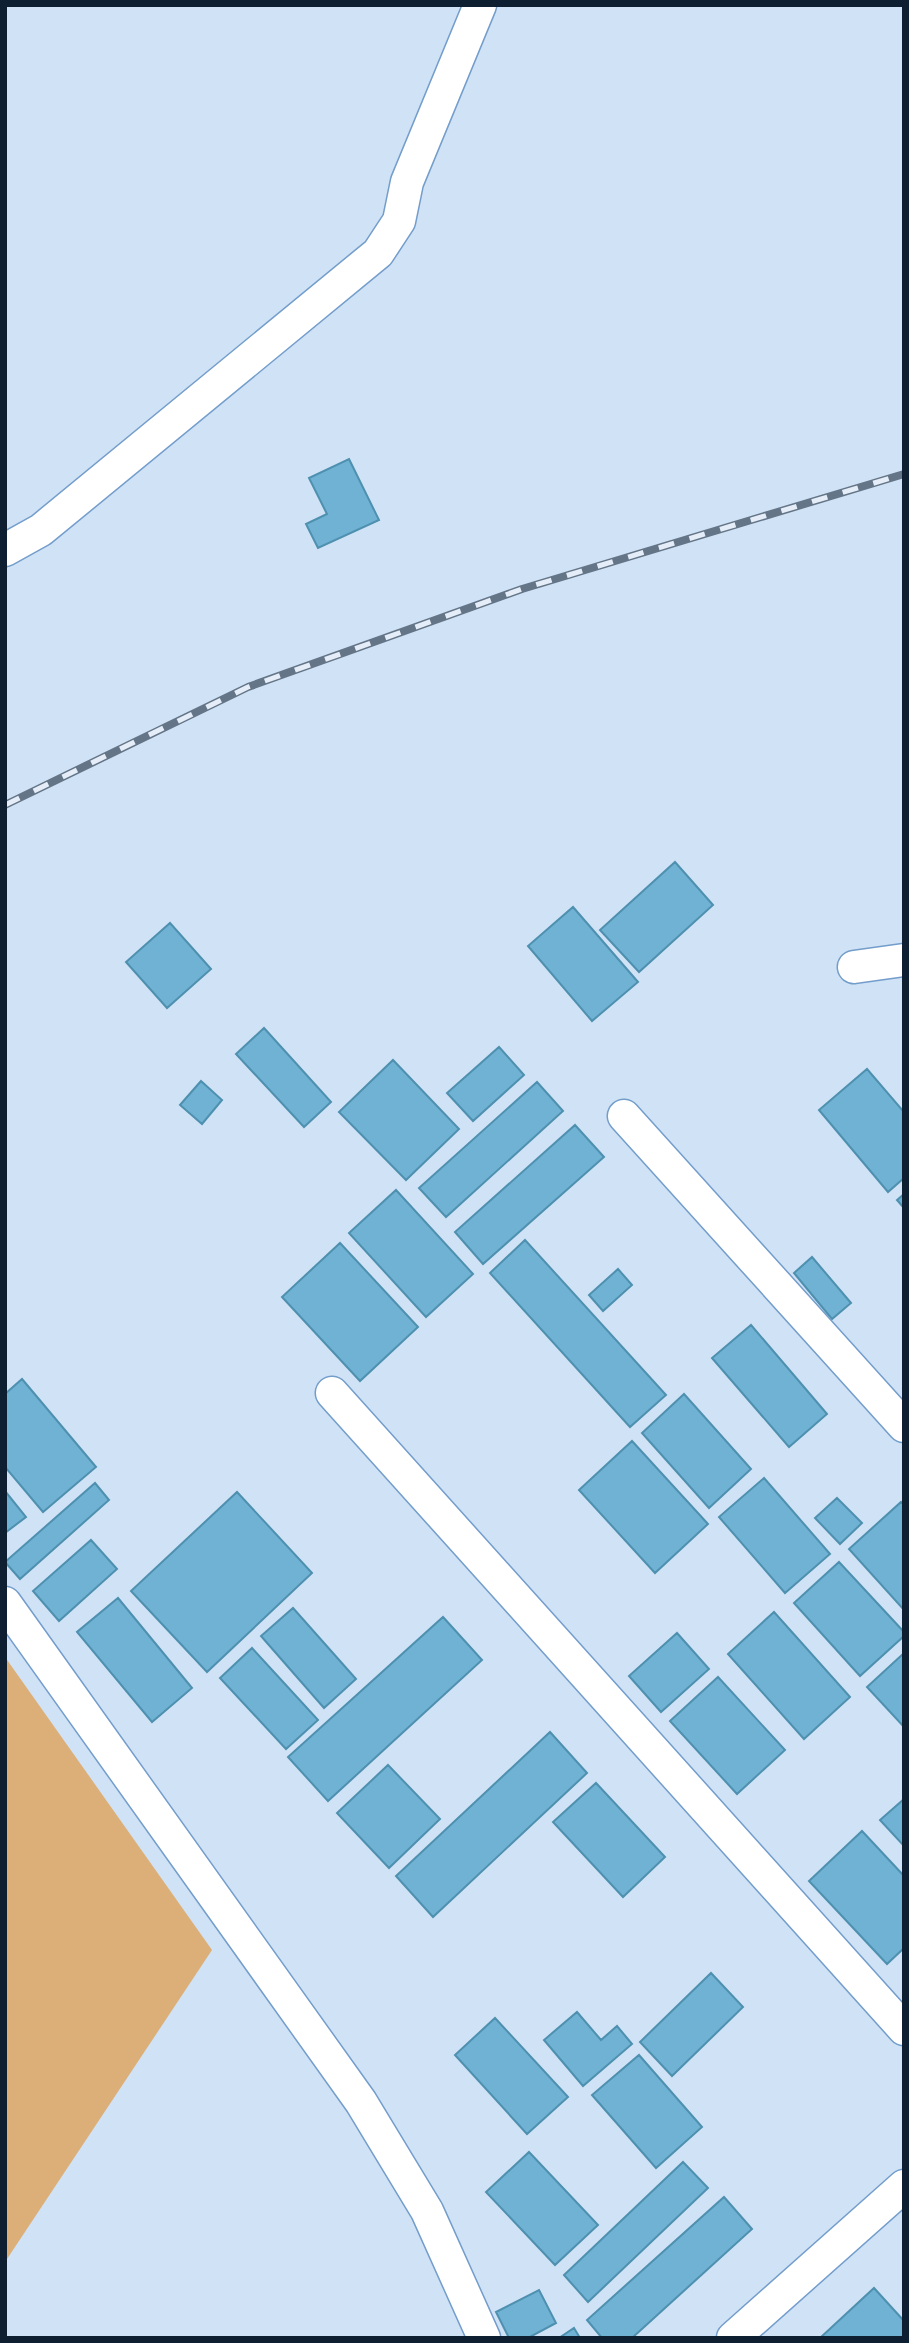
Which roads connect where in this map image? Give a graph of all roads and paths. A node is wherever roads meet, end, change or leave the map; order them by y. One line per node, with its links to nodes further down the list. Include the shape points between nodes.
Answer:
1 (480, 5): 2 (street, via 407,182 399,221 378,253 41,530)
2 (5, 550)
3 (904, 960): 4 (street)
4 (854, 967)
5 (624, 1116): 7 (street)
6 (332, 1393): 9 (street)
7 (904, 1426)
8 (5, 1603): 11 (street, via 361,2102 427,2211)
9 (904, 2029)
10 (904, 2186): 12 (street)
11 (484, 2338)
12 (733, 2338)

